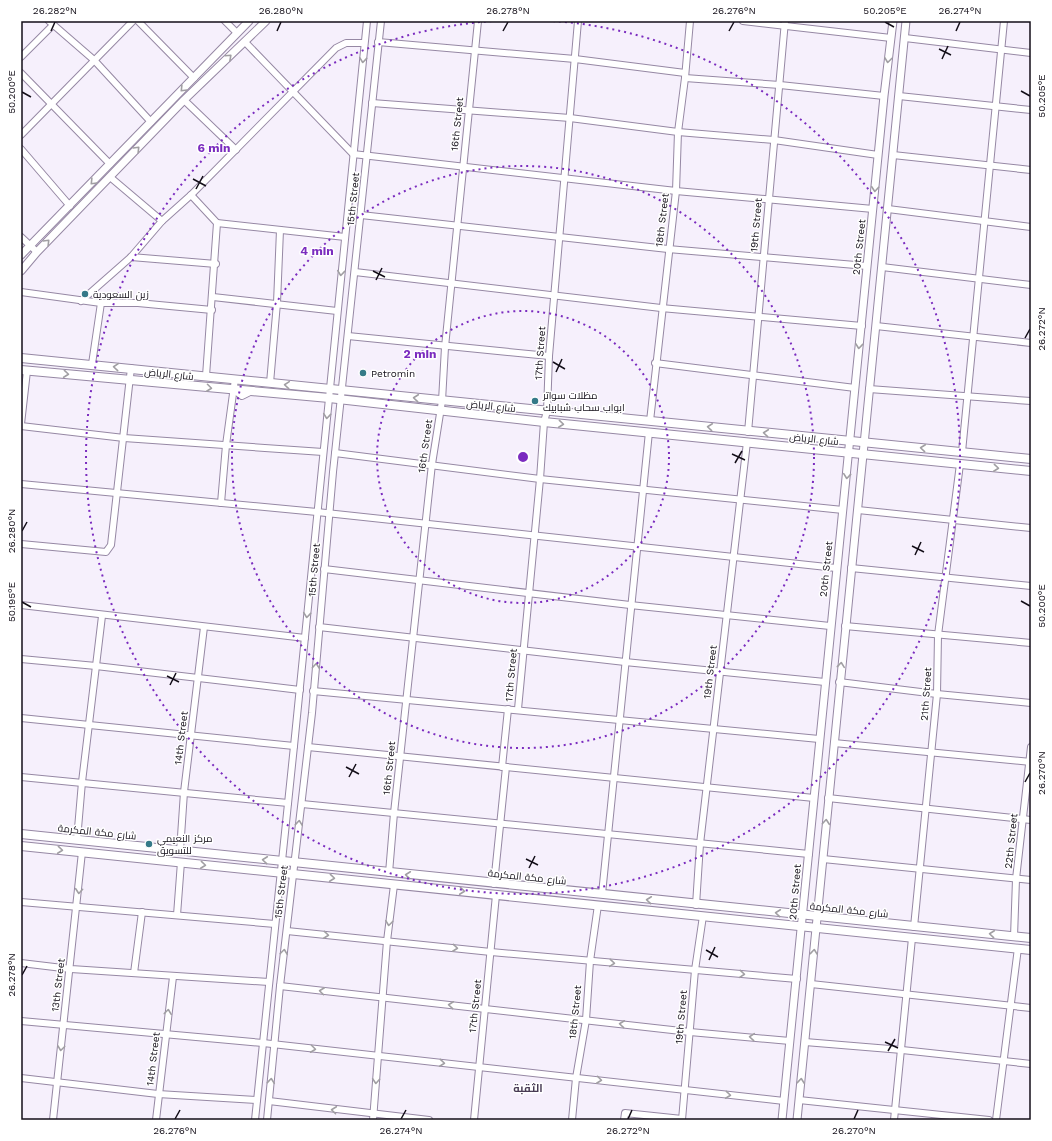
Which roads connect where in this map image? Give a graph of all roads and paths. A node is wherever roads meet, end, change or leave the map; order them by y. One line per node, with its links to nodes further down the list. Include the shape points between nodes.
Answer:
1 (133, 21): 28 (street)
2 (138, 21): 31 (street)
3 (225, 21): 17 (street)
4 (249, 21): 17 (street)
5 (266, 21): 20 (street)
6 (367, 21): 21 (street, 15th Street)
7 (381, 21): 22 (street, 15th Street)
8 (478, 21): 23 (street, 16th Street)
9 (578, 21): 27 (street, 17th Street)
10 (690, 21): 30 (street, 18th Street)
11 (743, 21): 16 (street)
12 (893, 21): 18 (street, 20th Street)
13 (906, 21): 19 (street)
14 (1004, 21): 24 (street)
15 (51, 23): 26 (street); 28 (street)
16 (785, 23): 18 (street); 32 (street, 19th Street)
17 (237, 33): 31 (street)
18 (891, 38): 34 (street, 20th Street, one-way to 34)
19 (905, 38): 24 (street); 35 (street)
20 (245, 42): 33 (street); 36 (street, one-way to 20)
21 (364, 44): 22 (street); 33 (street, via 341,44); 49 (street, 15th Street, one-way to 49)
22 (378, 44): 23 (street); 37 (street, 15th Street)
23 (475, 50): 27 (street); 40 (street, 16th Street)
24 (1001, 50): 25 (street); 39 (street)
25 (1031, 53)
26 (21, 57)
27 (575, 59): 30 (street); 42 (street, 17th Street)
28 (94, 60): 38 (street); 43 (street)
29 (21, 72): 38 (street)
30 (685, 75): 32 (street); 44 (street, 18th Street)
31 (194, 78): 43 (street, one-way to 43)
32 (780, 85): 34 (street); 46 (street, 19th Street)
33 (293, 92): 48 (street); 49 (street)
34 (884, 96): 50 (street, 20th Street)
35 (899, 96): 39 (street); 51 (street)
36 (184, 100): 48 (street); 57 (street, one-way to 36)
37 (372, 103): 40 (street); 52 (street, 15th Street)
38 (52, 104): 45 (street); 53 (street)
39 (995, 107): 41 (street); 54 (street)
40 (469, 110): 42 (street); 55 (street, 16th Street)
41 (1031, 110)
42 (570, 118): 44 (street); 58 (street, 17th Street)
43 (151, 122): 53 (street)
44 (678, 132): 46 (street); 59 (street, 18th Street)
45 (21, 135)
46 (774, 140): 50 (street); 61 (street, 19th Street)
47 (21, 149): 62 (street)
48 (236, 150): 60 (street)
49 (353, 154): 52 (street); 74 (street, 15th Street)
50 (878, 155): 63 (street, 20th Street, one-way to 63)
51 (893, 155): 54 (street); 64 (street)
52 (367, 156): 55 (street); 65 (street, 15th Street)
53 (110, 164): 62 (street, one-way to 62)
54 (990, 166): 56 (street); 67 (street)
55 (463, 167): 58 (street); 69 (street, 16th Street)
56 (1031, 170)
57 (110, 177): 66 (street); 77 (street, one-way to 57)
58 (564, 178): 59 (street); 73 (street, 17th Street)
59 (676, 191): 61 (street); 76 (street, 18th Street)
60 (191, 195): 66 (street); 68 (street)
61 (769, 199): 63 (street); 79 (street, 19th Street)
62 (70, 206): 75 (street)
63 (873, 209): 82 (street, 20th Street)
64 (888, 210): 67 (street); 83 (street)
65 (361, 215): 69 (street); 85 (street, 15th Street)
66 (162, 221): 80 (street)
67 (984, 222): 70 (street); 86 (street)
68 (217, 223): 71 (street); 81 (street)
69 (457, 226): 73 (street); 87 (street, 16th Street)
70 (1031, 227)
71 (280, 230): 74 (street); 94 (street)
72 (21, 236): 75 (street)
73 (559, 236): 76 (street); 90 (street, 17th Street)
74 (345, 237): 97 (street, 15th Street, one-way to 97)
75 (30, 246): 77 (street); 78 (street)
76 (668, 249): 79 (street); 95 (street, 18th Street)
77 (37, 252): 84 (street)
78 (21, 255)
79 (764, 256): 82 (street); 98 (street, 19th Street)
80 (131, 257): 81 (street); 92 (street)
81 (216, 264): 91 (street)
82 (867, 266): 99 (street, 20th Street)
83 (882, 266): 86 (street); 100 (street)
84 (21, 271)
85 (355, 272): 87 (street); 101 (street, 15th Street)
86 (978, 279): 88 (street); 102 (street)
87 (451, 283): 90 (street); 104 (street, 16th Street)
88 (1031, 284)
89 (21, 292): 92 (street)
90 (554, 294): 95 (street); 105 (street, 17th Street)
91 (213, 297): 94 (street); 96 (street)
92 (81, 301): 93 (street)
93 (101, 303): 96 (street, via 138,303); 108 (street)
94 (278, 304): 97 (street); 115 (street)
95 (662, 308): 98 (street); 107 (street, 18th Street)
96 (212, 310): 111 (street)
97 (337, 311): 116 (street, 15th Street)
98 (758, 317): 99 (street); 112 (street, 19th Street)
99 (862, 326): 117 (street, 20th Street, one-way to 117)
100 (876, 326): 102 (street); 118 (street)
101 (348, 336): 104 (street); 120 (street, 15th Street)
102 (973, 337): 103 (street); 121 (street)
103 (1031, 343)
104 (445, 347): 105 (street); 124 (street, 16th Street)
105 (549, 356): 127 (street, 17th Street)
106 (21, 358): 108 (main road, شارع الرياض)
107 (655, 363): 112 (street); 128 (street, 18th Street)
108 (92, 364): 109 (main road, شارع الرياض, one-way to 108)
109 (131, 368): 111 (main road, شارع الرياض); 113 (street)
110 (24, 370): 113 (main road, شارع الرياض, one-way to 113); 130 (street)
111 (206, 376): 114 (main road, شارع الرياض)
112 (753, 376): 117 (street); 132 (street, 19th Street)
113 (130, 380): 119 (main road, شارع الرياض, one-way to 119); 133 (street)
114 (235, 380): 115 (main road, شارع الرياض); 119 (street)
115 (270, 383): 116 (main road, شارع الرياض, one-way to 115)
116 (330, 388): 120 (main road, شارع الرياض); 122 (street, 15th Street)
117 (855, 388): 135 (street, 20th Street)
118 (869, 389): 121 (street); 136 (street)
119 (234, 390): 122 (main road, شارع الرياض); 137 (street)
120 (343, 390): 123 (street, 15th Street); 124 (main road, شارع الرياض, one-way to 120)
121 (968, 395): 125 (street); 139 (street)
122 (329, 398): 123 (main road, شارع الرياض); 138 (street, 15th Street, one-way to 138)
123 (342, 400): 126 (main road, شارع الرياض); 140 (street, 15th Street)
124 (442, 401): 126 (street, 16th Street); 127 (main road, شارع الرياض)
125 (1031, 401)
126 (441, 411): 129 (main road, شارع الرياض); 144 (street, 16th Street)
127 (547, 411): 128 (main road, شارع الرياض); 129 (street, 17th Street)
128 (650, 421): 132 (main road, شارع الرياض, one-way to 128)
129 (544, 422): 131 (main road, شارع الرياض, one-way to 131); 147 (street, 17th Street)
130 (21, 425): 133 (street)
131 (649, 432): 134 (main road, شارع الرياض); 149 (street)
132 (748, 432): 135 (main road, شارع الرياض, one-way to 132)
133 (124, 438): 137 (street); 150 (street)
134 (747, 442): 141 (main road, شارع الرياض); 151 (street, 19th Street)
135 (850, 442): 136 (main road, شارع الرياض); 141 (street, 20th Street)
136 (864, 442): 139 (main road, شارع الرياض, one-way to 136); 142 (street)
137 (226, 445): 138 (street); 152 (street)
138 (323, 452): 155 (street, 15th Street)
139 (962, 452): 143 (main road, شارع الرياض)
140 (335, 453): 144 (street); 156 (street, 15th Street)
141 (849, 453): 142 (main road, شارع الرياض); 153 (street, 20th Street, one-way to 153)
142 (863, 454): 145 (main road, شارع الرياض); 154 (street)
143 (1031, 459)
144 (432, 464): 147 (street); 158 (street, 16th Street)
145 (960, 464): 146 (main road, شارع الرياض, one-way to 146); 157 (street, 21th Street)
146 (1031, 471)
147 (540, 479): 149 (street); 160 (street, 17th Street)
148 (21, 484): 150 (street)
149 (642, 490): 151 (street); 162 (street)
150 (117, 494): 152 (street); 161 (street, via 110,545 106,552)
151 (740, 499): 153 (street); 163 (street, 19th Street)
152 (221, 503): 155 (street)
153 (843, 510): 165 (street, 20th Street)
154 (858, 510): 157 (street); 166 (street)
155 (318, 512): 156 (street); 181 (street, 15th Street, one-way to 181)
156 (330, 513): 158 (street); 164 (street, 15th Street)
157 (953, 520): 159 (street); 167 (street, 21th Street)
158 (426, 524): 160 (street); 168 (street, 16th Street)
159 (1031, 528)
160 (534, 536): 162 (street); 170 (street, 17th Street)
161 (21, 544)
162 (636, 546): 163 (street); 172 (street)
163 (733, 557): 165 (street); 173 (street, 19th Street)
164 (324, 568): 168 (street); 178 (street, 15th Street)
165 (836, 568): 175 (street, 20th Street)
166 (852, 568): 167 (street); 176 (street)
167 (946, 578): 169 (street); 179 (street, 21th Street)
168 (420, 579): 170 (street); 180 (street, 16th Street)
169 (1031, 586)
170 (528, 592): 172 (street); 183 (street, 17th Street)
171 (21, 605): 174 (street)
172 (630, 605): 173 (street); 185 (street)
173 (726, 614): 175 (street); 187 (street, 19th Street)
174 (102, 616): 177 (street); 186 (street)
175 (830, 626): 189 (street, 20th Street)
176 (845, 626): 179 (street); 190 (street, one-way to 176)
177 (204, 627): 181 (street); 188 (street, 14th Street)
178 (319, 627): 180 (street); 192 (street, 15th Street, one-way to 178)
179 (938, 635): 182 (street); 193 (street, 21th Street)
180 (413, 637): 183 (street); 194 (street, 16th Street)
181 (305, 638): 191 (street, 15th Street)
182 (1031, 643)
183 (523, 650): 185 (street); 197 (street, 17th Street)
184 (21, 659): 186 (street)
185 (626, 662): 187 (street); 199 (street)
186 (96, 666): 188 (street); 200 (street)
187 (720, 671): 189 (street); 201 (street, 19th Street)
188 (198, 678): 191 (street); 202 (street, 14th Street)
189 (825, 682): 203 (street, 20th Street)
190 (839, 682): 193 (street); 204 (street)
191 (300, 690): 205 (street, 15th Street)
192 (314, 691): 194 (street); 206 (street, 15th Street)
193 (937, 694): 195 (street); 208 (street, 21th Street)
194 (406, 700): 196 (street); 209 (street, 16th Street)
195 (1031, 702)
196 (508, 709): 197 (street); 211 (street, 17th Street)
197 (518, 710): 199 (street)
198 (21, 718): 200 (street)
199 (620, 720): 201 (street); 213 (street)
200 (89, 724): 202 (street); 214 (street)
201 (713, 729): 203 (street); 215 (street, 19th Street)
202 (191, 735): 205 (street); 216 (street, 14th Street)
203 (819, 739): 217 (street, 20th Street)
204 (834, 743): 208 (street); 218 (street)
205 (294, 746): 219 (street, 15th Street)
206 (308, 747): 209 (street); 220 (street, 15th Street)
207 (1031, 747): 210 (street, 22th Street)
208 (931, 752): 210 (street); 221 (street, 21th Street)
209 (400, 756): 211 (street); 222 (street, 16th Street)
210 (1030, 762): 223 (street, 22th Street)
211 (504, 767): 213 (street); 225 (street, 17th Street)
212 (21, 777): 214 (street)
213 (614, 778): 215 (street); 227 (street)
214 (82, 782): 216 (street); 228 (street)
215 (707, 787): 217 (street); 229 (street, 19th Street)
216 (184, 792): 219 (street); 231 (street, 14th Street)
217 (814, 798): 233 (street, 20th Street)
218 (828, 798): 221 (street); 234 (street, one-way to 218)
219 (288, 802): 236 (street, 15th Street)
220 (302, 804): 222 (street); 237 (street, 15th Street, one-way to 220)
221 (925, 810): 223 (street); 238 (street, 21th Street)
222 (394, 813): 225 (street); 240 (street, 16th Street)
223 (1023, 820): 224 (street); 242 (street, 22th Street)
224 (1031, 820)
225 (499, 824): 227 (street); 244 (street, 17th Street)
226 (21, 834): 228 (main road, شارع مكة المكرمة)
227 (607, 835): 229 (street); 246 (street)
228 (76, 840): 231 (main road, شارع مكة المكرمة)
229 (700, 844): 233 (street); 250 (street, 19th Street)
230 (21, 846): 232 (main road, شارع مكة المكرمة, one-way to 232)
231 (180, 851): 236 (main road, شارع مكة المكرمة, one-way to 231)
232 (82, 852): 235 (main road, شارع مكة المكرمة); 251 (street, 13th Street, one-way to 251)
233 (808, 854): 255 (street, 20th Street)
234 (823, 859): 238 (street); 256 (street)
235 (180, 862): 239 (main road, شارع مكة المكرمة, one-way to 239); 253 (street)
236 (282, 862): 237 (main road, شارع مكة المكرمة); 239 (street, 15th Street)
237 (295, 863): 240 (main road, شارع مكة المكرمة); 241 (street, 15th Street)
238 (919, 869): 242 (street); 260 (street, 21th Street)
239 (281, 873): 241 (main road, شارع مكة المكرمة); 257 (street, 15th Street)
240 (389, 873): 244 (main road, شارع مكة المكرمة, one-way to 240)
241 (294, 874): 245 (main road, شارع مكة المكرمة, one-way to 245); 261 (street, 15th Street)
242 (1016, 878): 243 (street); 262 (street, 22th Street)
243 (1031, 880)
244 (494, 884): 246 (main road, شارع مكة المكرمة)
245 (394, 885): 247 (main road, شارع مكة المكرمة, one-way to 247); 265 (street, one-way to 265)
246 (602, 894): 250 (main road, شارع مكة المكرمة, one-way to 246)
247 (496, 895): 249 (main road, شارع مكة المكرمة); 268 (street, 17th Street)
248 (21, 902): 251 (street)
249 (598, 905): 254 (main road, شارع مكة المكرمة); 269 (street, 18th Street)
250 (696, 905): 255 (main road, شارع مكة المكرمة, one-way to 250)
251 (77, 908): 252 (street); 271 (street, 13th Street)
252 (142, 912): 253 (street); 273 (street)
253 (177, 915): 257 (street)
254 (703, 916): 258 (main road, شارع مكة المكرمة); 272 (street, 19th Street)
255 (804, 916): 256 (main road, شارع مكة المكرمة); 258 (street, 20th Street)
256 (818, 917): 259 (street); 260 (main road, شارع مكة المكرمة)
257 (275, 924): 276 (street, 15th Street)
258 (802, 926): 259 (main road, شارع مكة المكرمة); 275 (street, 20th Street)
259 (817, 927): 263 (main road, شارع مكة المكرمة); 277 (street, one-way to 259)
260 (914, 927): 262 (main road, شارع مكة المكرمة, one-way to 260)
261 (287, 931): 265 (street, one-way to 265); 278 (street, 15th Street, one-way to 261)
262 (1014, 937): 264 (main road, شارع مكة المكرمة)
263 (912, 938): 266 (main road, شارع مكة المكرمة); 279 (street)
264 (1031, 938)
265 (387, 940): 268 (street, one-way to 268); 280 (street)
266 (1018, 948): 267 (main road, شارع مكة المكرمة); 281 (street)
267 (1031, 950)
268 (491, 952): 269 (street); 282 (street, 17th Street)
269 (590, 961): 272 (street, one-way to 272); 285 (street, 18th Street)
270 (21, 963): 271 (street)
271 (71, 969): 273 (street); 286 (street, 13th Street)
272 (695, 970): 275 (street, one-way to 275); 287 (street, 19th Street)
273 (134, 973): 274 (street)
274 (173, 976): 276 (street); 288 (street, 14th Street, one-way to 274)
275 (797, 979): 289 (street, 20th Street)
276 (269, 982): 291 (street, 15th Street)
277 (810, 984): 279 (street); 290 (street)
278 (280, 986): 280 (street, one-way to 278); 292 (street, 15th Street)
279 (908, 994): 281 (street); 293 (street)
280 (383, 998): 282 (street, one-way to 280); 294 (street)
281 (1010, 1006): 283 (street); 295 (street)
282 (484, 1008): 285 (street); 297 (street, 17th Street)
283 (1031, 1008)
284 (21, 1020): 286 (street)
285 (586, 1020): 287 (street, one-way to 285); 299 (street, 18th Street)
286 (63, 1025): 288 (street); 300 (street, 13th Street, one-way to 300)
287 (690, 1032): 289 (street, one-way to 287); 301 (street, 19th Street)
288 (166, 1034): 291 (street); 302 (street, 14th Street)
289 (790, 1041): 306 (street, 20th Street)
290 (805, 1042): 293 (street); 304 (street, one-way to 290)
291 (263, 1043): 292 (street); 303 (street, 15th Street)
292 (274, 1044): 294 (street, one-way to 294); 305 (street, 15th Street, one-way to 292)
293 (902, 1050): 295 (street); 307 (street)
294 (378, 1056): 297 (street, one-way to 297); 308 (street, one-way to 308)
295 (1003, 1062): 296 (street); 322 (street)
296 (1031, 1064)
297 (479, 1067): 299 (street); 314 (street, 17th Street)
298 (21, 1078): 300 (street)
299 (576, 1078): 301 (street, one-way to 301); 315 (street, 18th Street)
300 (57, 1082): 302 (street); 309 (street, 13th Street)
301 (684, 1090): 306 (street, one-way to 306); 317 (street, 19th Street)
302 (158, 1094): 303 (street); 310 (street, 14th Street)
303 (257, 1100): 311 (street, 15th Street)
304 (799, 1100): 307 (street); 319 (street)
305 (269, 1101): 308 (street, one-way to 305); 312 (street, 15th Street)
306 (784, 1101): 318 (street, 20th Street)
307 (895, 1110): 320 (street); 321 (street)
308 (373, 1117): 313 (street)
309 (53, 1120)
310 (156, 1120)
311 (255, 1120)
312 (267, 1120)
313 (429, 1120)
314 (474, 1120)
315 (572, 1120)
316 (624, 1120): 317 (street, via 625,1113)
317 (682, 1120)
318 (782, 1120)
319 (797, 1120)
320 (894, 1120)
321 (989, 1120)
322 (996, 1120)

